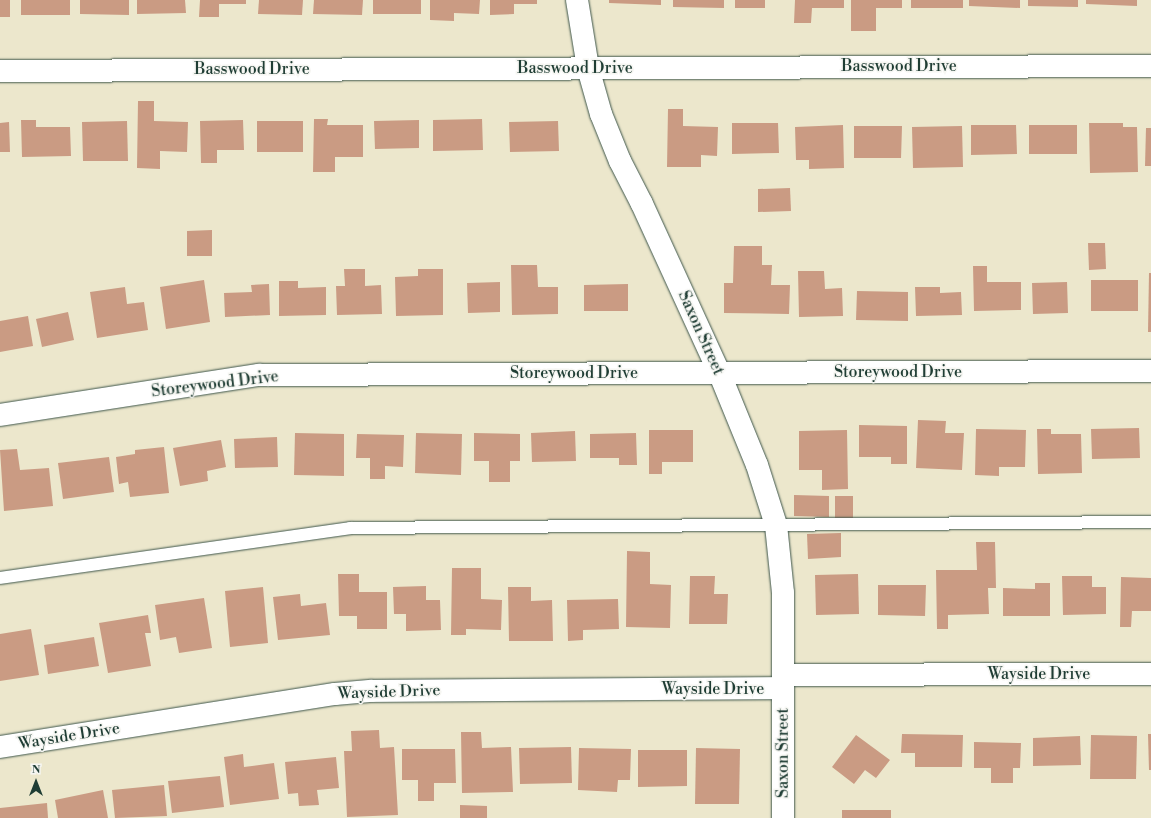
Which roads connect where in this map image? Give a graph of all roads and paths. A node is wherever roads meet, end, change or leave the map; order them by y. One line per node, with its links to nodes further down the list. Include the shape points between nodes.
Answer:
1 (577, 0): 3 (street, Saxon Street)
2 (1151, 66): 3 (street, Basswood Drive)
3 (588, 68): 4 (street, Basswood Drive); 6 (street, Saxon Street, via 620,161)
4 (0, 70)
5 (1151, 371): 6 (street, Storeywood Drive)
6 (718, 372): 7 (street, Storeywood Drive, via 259,375); 9 (street, Saxon Street, via 757,465)
7 (0, 414)
8 (1151, 522): 9 (lane)
9 (776, 525): 10 (lane, via 350,528); 12 (street, Saxon Street, via 783,592)
10 (0, 578)
11 (1151, 674): 12 (street, Wayside Drive)
12 (783, 682): 13 (street, Wayside Drive, via 334,694); 14 (street, Saxon Street)
13 (0, 747)
14 (783, 818)

